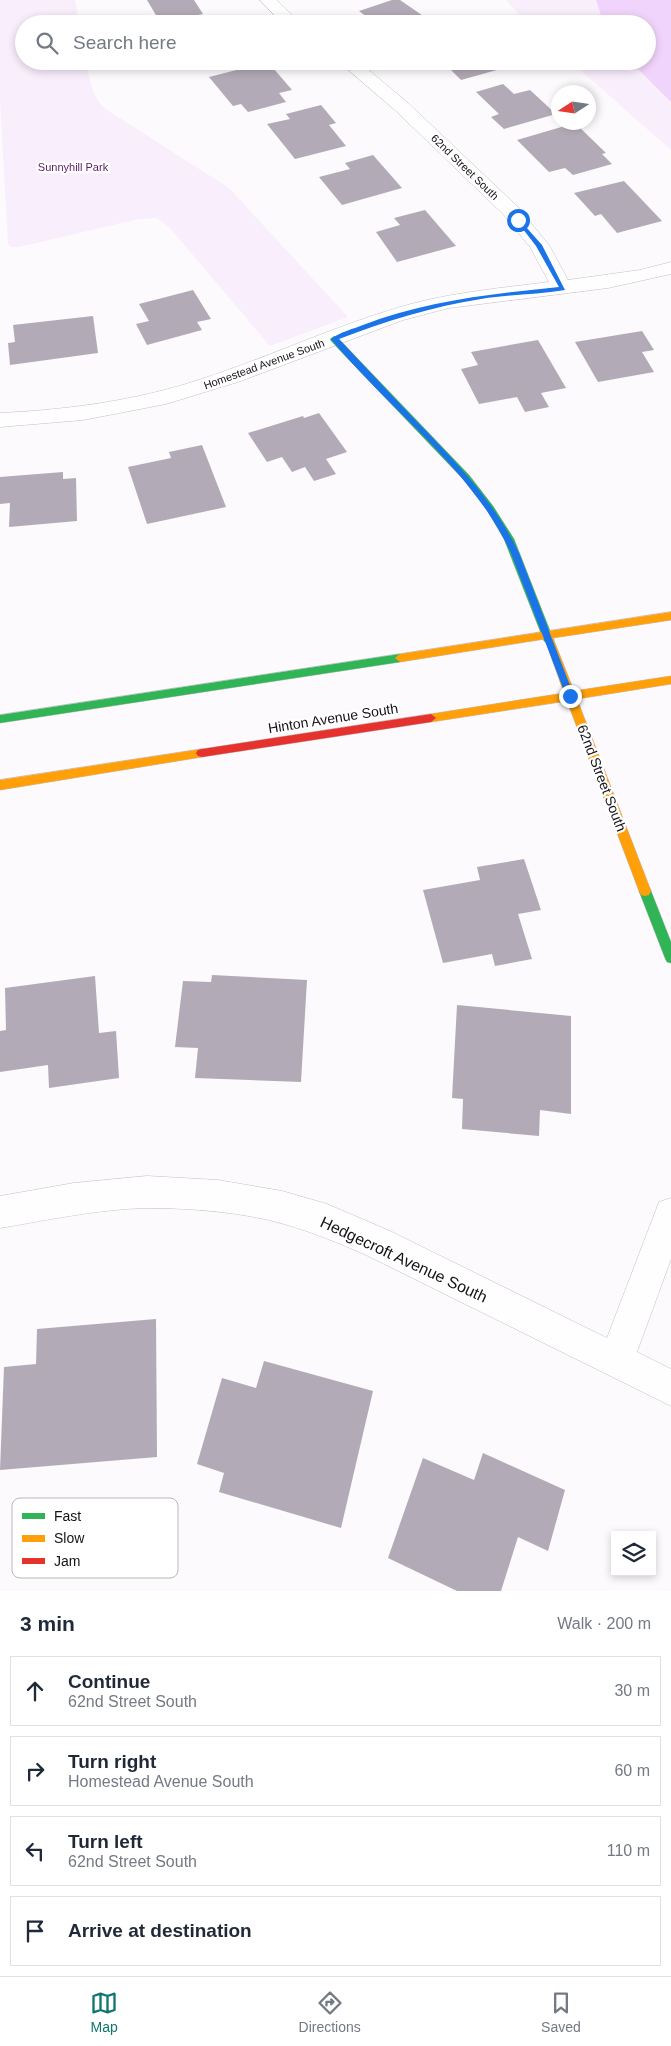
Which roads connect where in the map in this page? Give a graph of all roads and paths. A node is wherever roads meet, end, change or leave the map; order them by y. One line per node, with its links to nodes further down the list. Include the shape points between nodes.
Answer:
1 (268, 0): 2 (street)
2 (283, 15)
3 (358, 70): 5 (street, 62nd Street South, via 402,107 514,215 539,245)
4 (671, 268): 5 (street, Homestead Avenue South, via 618,281)
5 (562, 288): 6 (street, Homestead Avenue South, via 483,296 430,306 387,318)
6 (334, 339): 7 (street, Homestead Avenue South, via 164,397 71,414); 9 (main road, 62nd Street South, via 459,470 490,508 509,539)
7 (0, 420)
8 (671, 616): 9 (main road)
9 (548, 635): 11 (main road, 62nd Street South); 12 (main road)
10 (671, 680): 11 (main road, Hinton Avenue South)
11 (570, 696): 13 (main road, Hinton Avenue South); 14 (main road, 62nd Street South)
12 (0, 718)
13 (0, 785)
14 (671, 958)
15 (0, 1212): 17 (street, Hedgecroft Avenue South, via 74,1199 147,1192 218,1196 282,1207 356,1233)
16 (671, 1214): 17 (street)
17 (616, 1362): 18 (street, Hedgecroft Avenue South)
18 (671, 1388)

